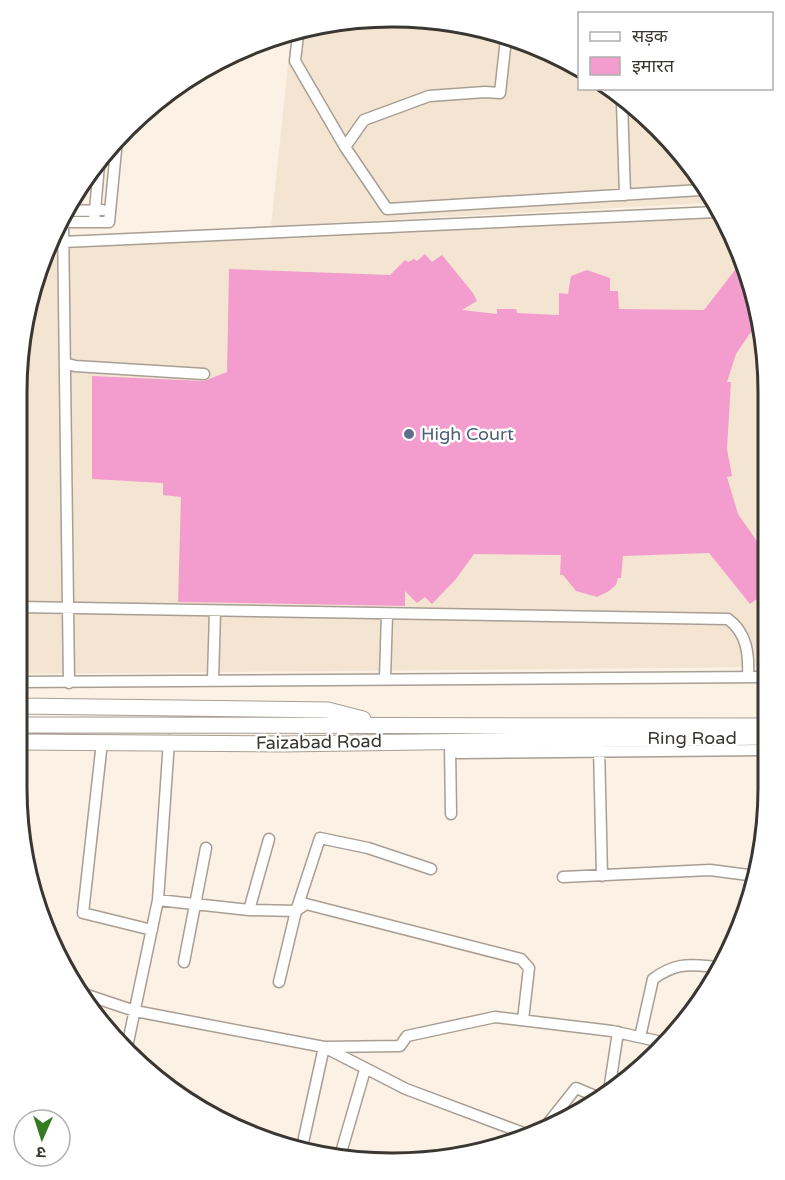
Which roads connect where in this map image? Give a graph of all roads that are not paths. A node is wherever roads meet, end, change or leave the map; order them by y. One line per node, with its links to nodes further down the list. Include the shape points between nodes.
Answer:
1 (298, 39): 4 (street, via 295,61)
2 (505, 45): 4 (street, via 500,93 429,96 364,120)
3 (622, 109): 8 (street)
4 (345, 147): 8 (street, via 387,209)
5 (116, 155): 10 (street)
6 (98, 177): 9 (street)
7 (697, 190): 8 (street)
8 (625, 195)
9 (95, 210): 10 (street); 12 (street); 14 (street)
10 (110, 210): 14 (street, via 109,222)
11 (710, 212): 16 (street)
12 (73, 215)
13 (71, 219): 14 (street)
14 (93, 222)
15 (63, 236): 16 (street)
16 (63, 242): 17 (street)
17 (65, 363): 18 (street); 20 (street)
18 (204, 374)
19 (27, 607): 20 (street)
20 (70, 609): 21 (street); 28 (street)
21 (215, 612): 22 (street); 26 (street)
22 (387, 614): 23 (street, via 728,619 743,635 749,656); 25 (street)
23 (748, 676): 24 (street); 25 (street)
24 (758, 676)
25 (385, 678): 26 (street)
26 (213, 679): 28 (street)
27 (27, 682): 28 (street)
28 (69, 682)
29 (27, 706): 31 (highway, via 328,710)
30 (27, 725): 31 (highway)
31 (386, 725): 32 (highway, Faizabad Road)
32 (758, 726)
33 (758, 737): 34 (highway, Ring Road)
34 (621, 738): 39 (highway, Faizabad Road)
35 (102, 741): 36 (highway, Faizabad Road); 37 (highway, Faizabad Road); 52 (street, via 83,913)
36 (169, 741): 38 (highway, Faizabad Road); 48 (street)
37 (27, 742)
38 (446, 743): 39 (highway, Faizabad Road); 41 (street)
39 (598, 745): 40 (street); 46 (street)
40 (758, 750)
41 (451, 814)
42 (269, 838): 50 (street)
43 (206, 848): 49 (street)
44 (431, 869): 51 (street, via 368,848 320,838)
45 (748, 875): 46 (street, via 710,870)
46 (602, 876): 47 (street)
47 (563, 877)
48 (158, 900): 49 (street); 52 (street)
49 (195, 903): 50 (street); 53 (street)
50 (249, 910): 51 (street)
51 (296, 911): 55 (street); 58 (street, via 306,904 521,959 529,968)
52 (152, 930): 57 (street)
53 (184, 962)
54 (711, 966): 60 (street, via 688,964 669,968 653,979)
55 (279, 982)
56 (94, 997): 57 (street)
57 (135, 1011): 61 (street); 63 (street)
58 (523, 1020): 59 (street); 63 (street, via 495,1017 407,1036 400,1046)
59 (618, 1032): 60 (street); 65 (street)
60 (639, 1037): 62 (street)
61 (129, 1040)
62 (656, 1041)
63 (324, 1047): 64 (street); 69 (street)
64 (365, 1070): 68 (street); 70 (street)
65 (611, 1080)
66 (591, 1094): 67 (street, via 576,1088)
67 (555, 1115)
68 (518, 1131)
69 (303, 1142)
70 (342, 1149)

